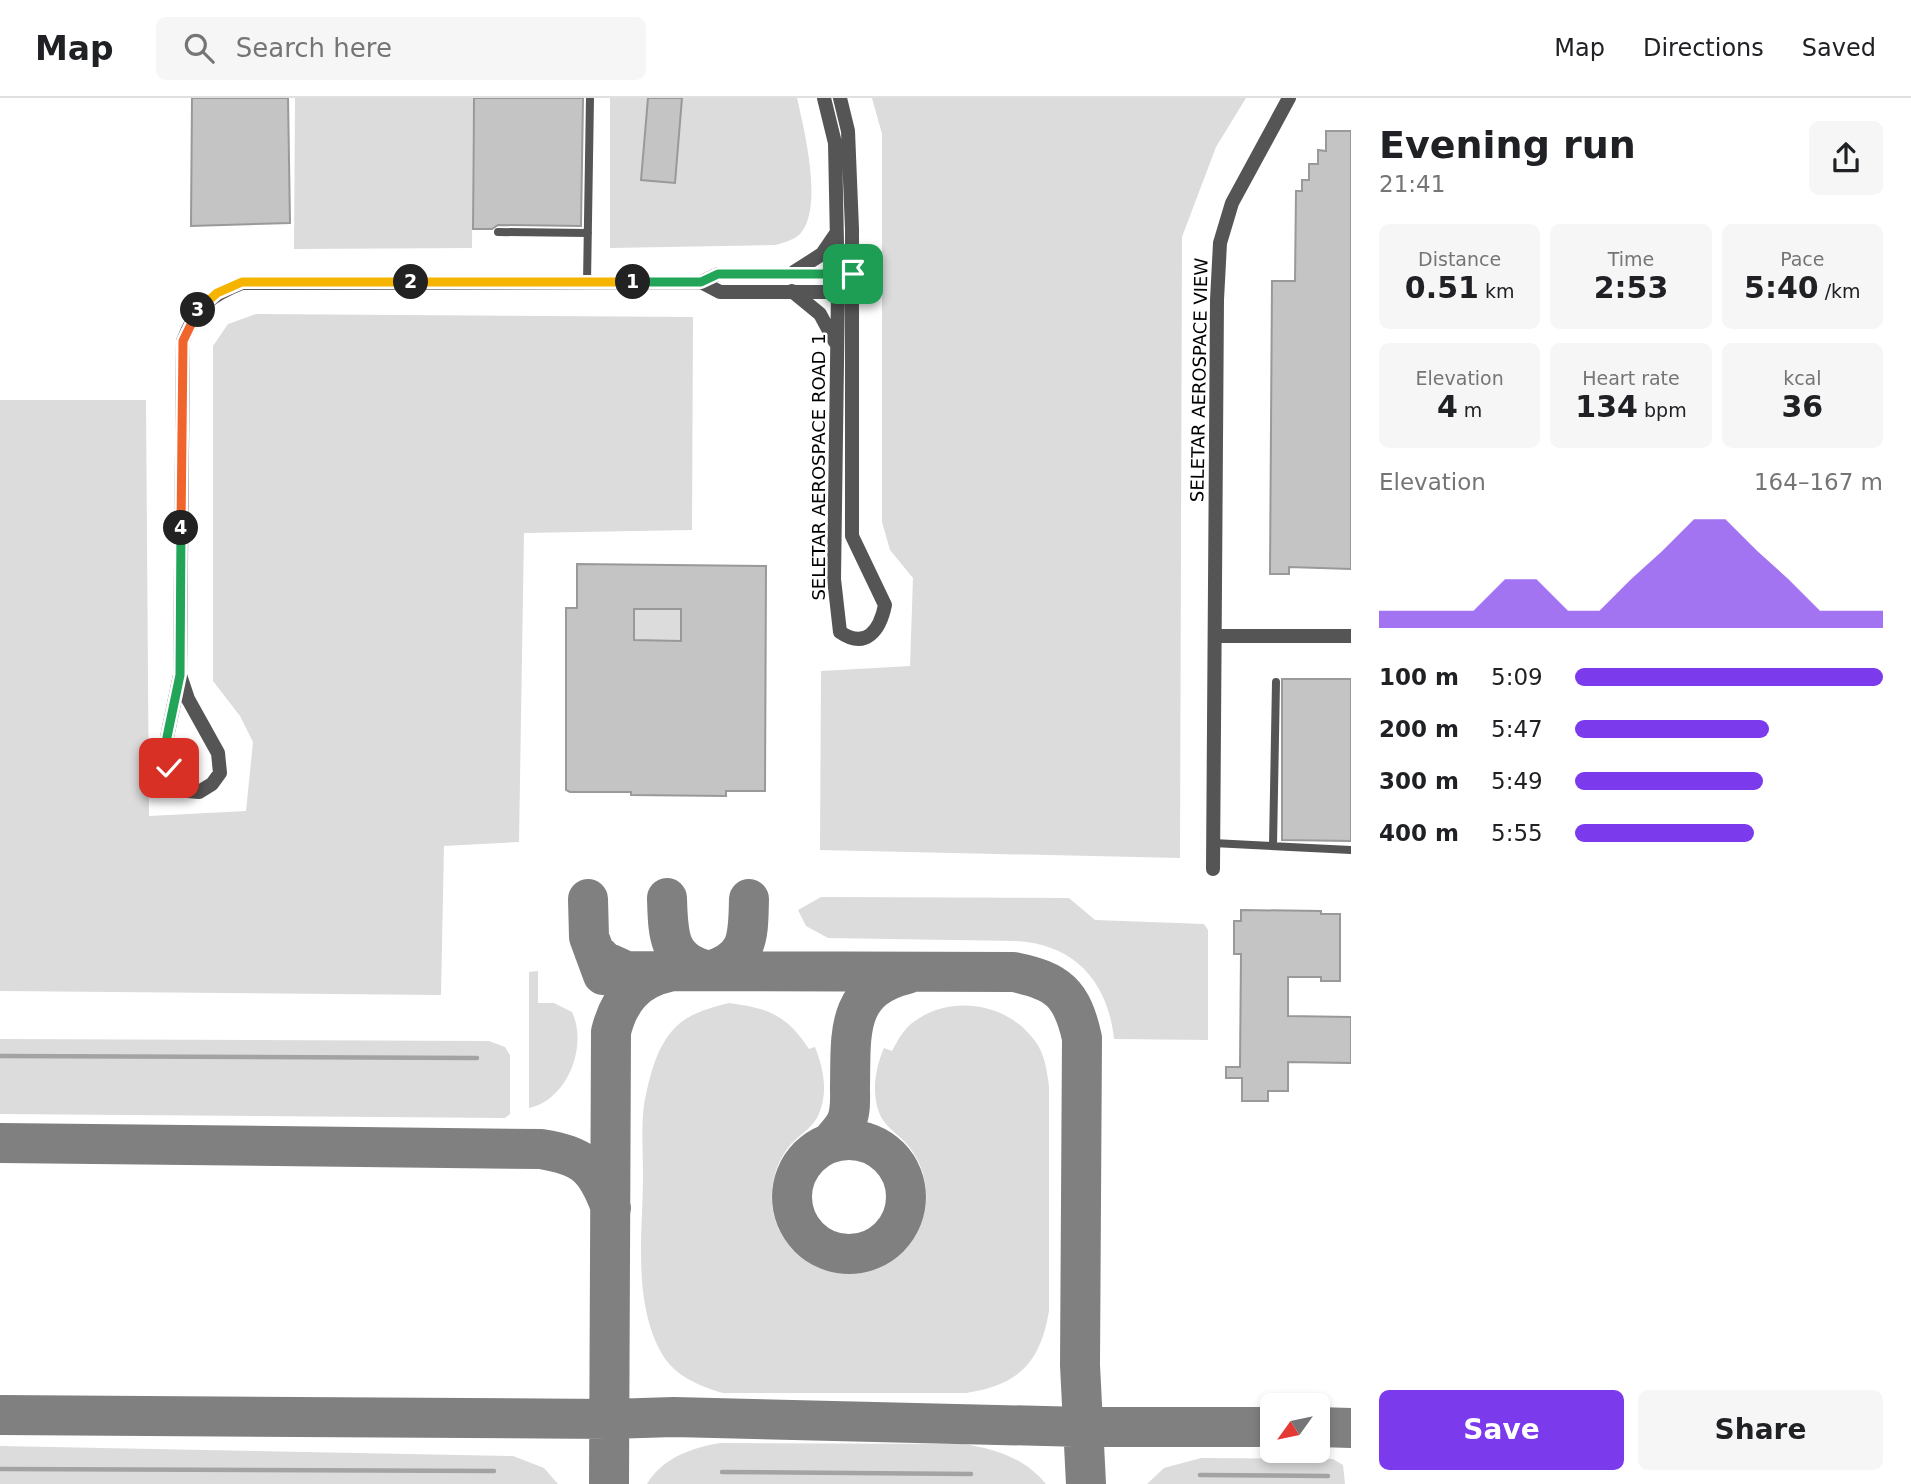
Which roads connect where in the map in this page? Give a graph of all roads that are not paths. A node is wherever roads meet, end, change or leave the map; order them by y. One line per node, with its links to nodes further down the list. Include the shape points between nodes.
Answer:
1 (590, 98): 7 (lane)
2 (824, 98): 5 (street, SELETAR AEROSPACE ROAD 1, via 835,143)
3 (840, 98): 10 (street, SELETAR AEROSPACE ROAD 1, via 848,131)
4 (1289, 98): 18 (street, SELETAR AEROSPACE VIEW, via 1231,203 1220,243)
5 (836, 230): 8 (street, via 822,254); 9 (street, SELETAR AEROSPACE ROAD 1)
6 (498, 232): 7 (lane)
7 (588, 233): 11 (lane)
8 (791, 274): 9 (street); 12 (street, via 718,274)
9 (836, 274): 10 (street); 14 (street, SELETAR AEROSPACE ROAD 1)
10 (853, 274): 15 (street, SELETAR AEROSPACE ROAD 1)
11 (587, 282): 12 (street); 20 (street, via 242,282 217,293 200,308 183,341)
12 (701, 282): 13 (street, via 720,292)
13 (792, 291): 14 (street); 16 (street, via 820,314)
14 (838, 291): 15 (street); 16 (street, SELETAR AEROSPACE ROAD 1)
15 (853, 292): 17 (street, SELETAR AEROSPACE ROAD 1)
16 (837, 345): 17 (street, SELETAR AEROSPACE ROAD 1)
17 (843, 463): 17 (street, SELETAR AEROSPACE ROAD 1, via 852,536 885,605 877,629 859,639 840,632 834,579)
18 (1215, 636): 19 (street); 22 (street, SELETAR AEROSPACE VIEW)
19 (1351, 636)
20 (180, 675): 20 (street, via 218,753 220,773 199,792 176,783 169,768 167,737)
21 (1276, 682): 23 (lane)
22 (1213, 843): 23 (lane); 25 (street, SELETAR AEROSPACE VIEW)
23 (1273, 846): 24 (lane)
24 (1351, 850)
25 (1213, 869)

